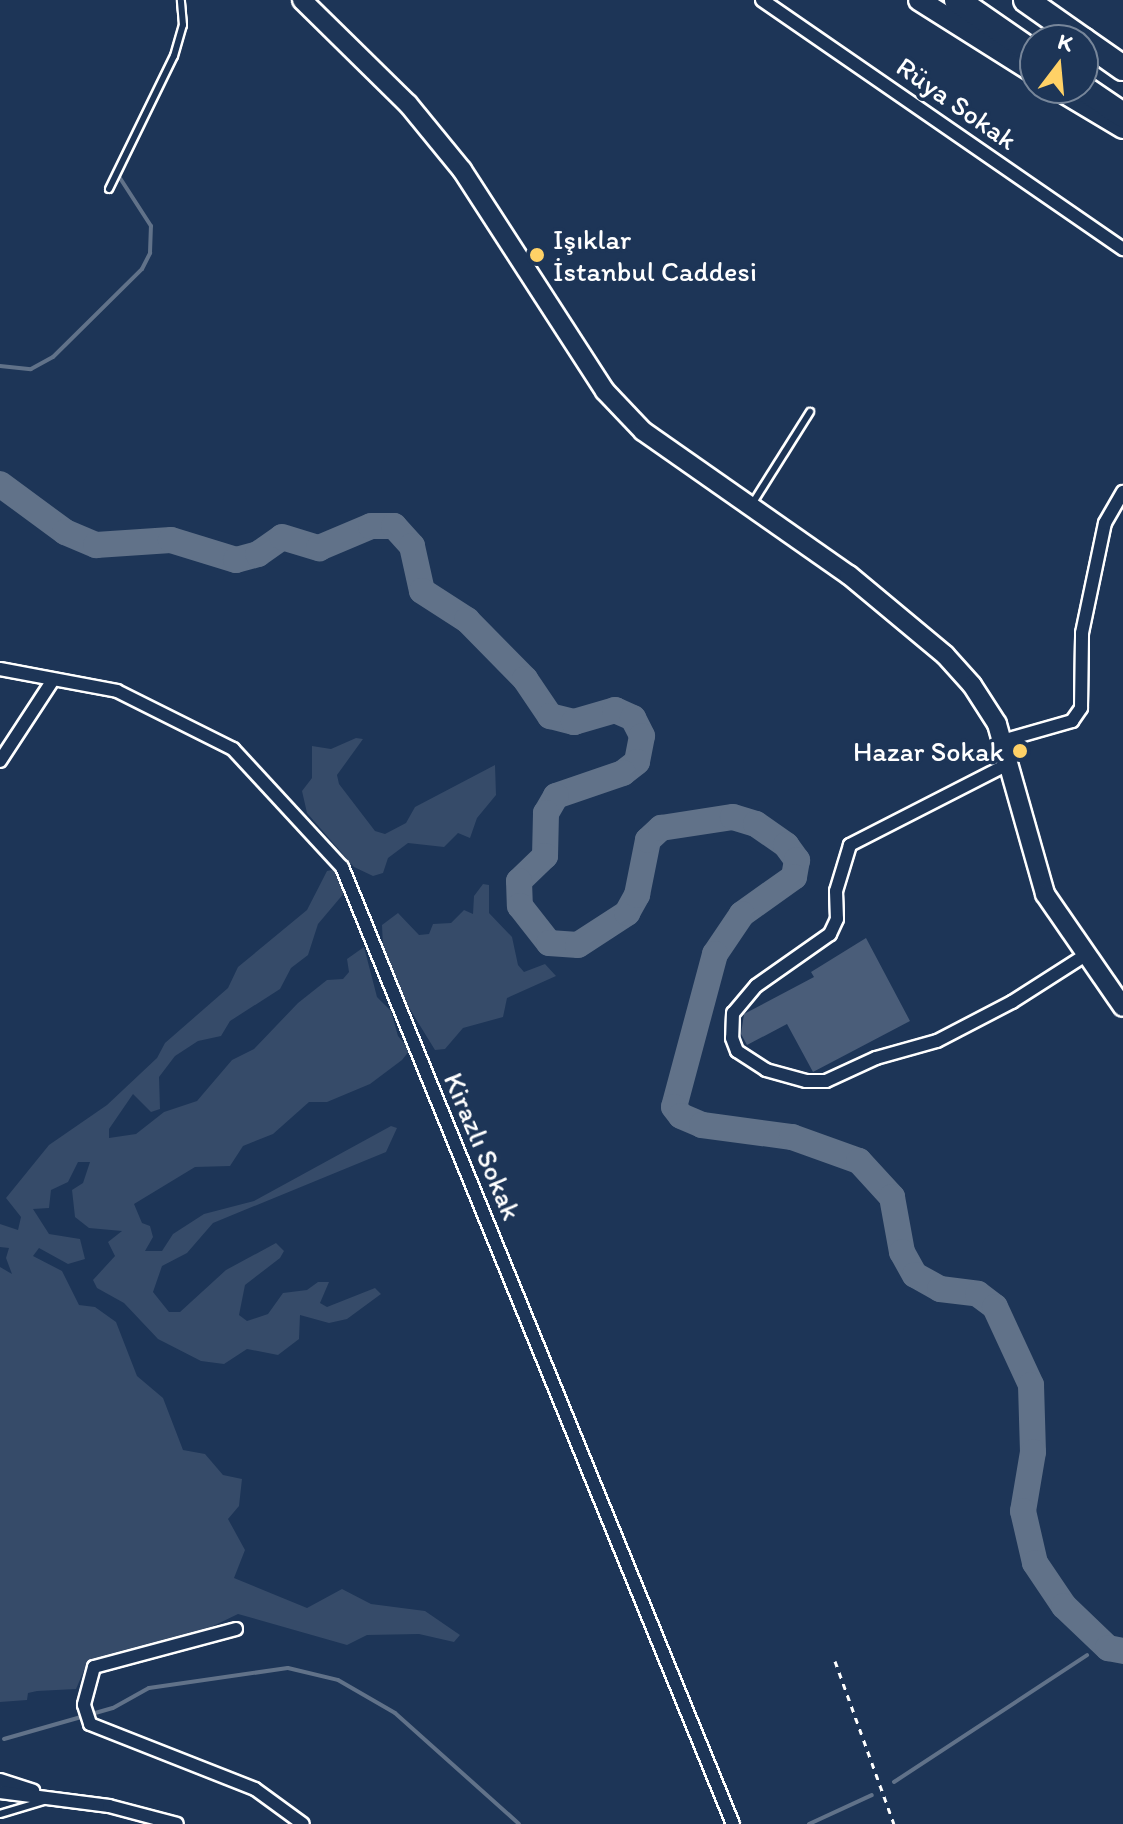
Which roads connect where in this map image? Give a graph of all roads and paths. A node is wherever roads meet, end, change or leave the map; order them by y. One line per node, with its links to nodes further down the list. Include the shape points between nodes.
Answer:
1 (181, 0): 16 (lane, via 183,25 174,56)
2 (302, 0): 20 (street, via 408,104 462,170 605,391 643,431)
3 (762, 0): 17 (street, Rüya Sokak)
4 (919, 0): 10 (main road)
5 (957, 0): 8 (highway)
6 (1026, 0): 7 (highway)
7 (1060, 24)
8 (1019, 43)
9 (1099, 51): 11 (highway)
10 (1019, 63)
11 (1123, 68)
12 (1099, 99): 14 (highway)
13 (1083, 104): 15 (main road)
14 (1123, 115)
15 (1123, 128)
16 (109, 189)
17 (1123, 249)
18 (810, 412): 20 (lane)
19 (1123, 492): 23 (street, via 1105,523 1084,620 1081,708 1072,721)
20 (749, 509): 23 (street, via 849,575 945,655 972,685)
21 (0, 669): 22 (street, Kirazlı Sokak)
22 (53, 680): 24 (street); 36 (street, Kirazlı Sokak, via 117,691 233,749 342,867)
23 (1002, 741): 25 (street)
24 (0, 761)
25 (1010, 763): 26 (street, via 1045,894); 26 (street, via 850,845 830,934 756,986 733,1013 732,1038 737,1051 766,1070 826,1081 876,1058 937,1041)
26 (1084, 956): 27 (street)
27 (1123, 1007)
28 (236, 1629): 35 (street, via 94,1667 84,1705 90,1724 255,1789)
29 (835, 1661): 37 (path)
30 (0, 1780): 32 (street)
31 (0, 1792): 32 (street)
32 (55, 1798): 33 (lane); 34 (street)
33 (0, 1814)
34 (177, 1824)
35 (303, 1824)
36 (733, 1824)
37 (894, 1824)

